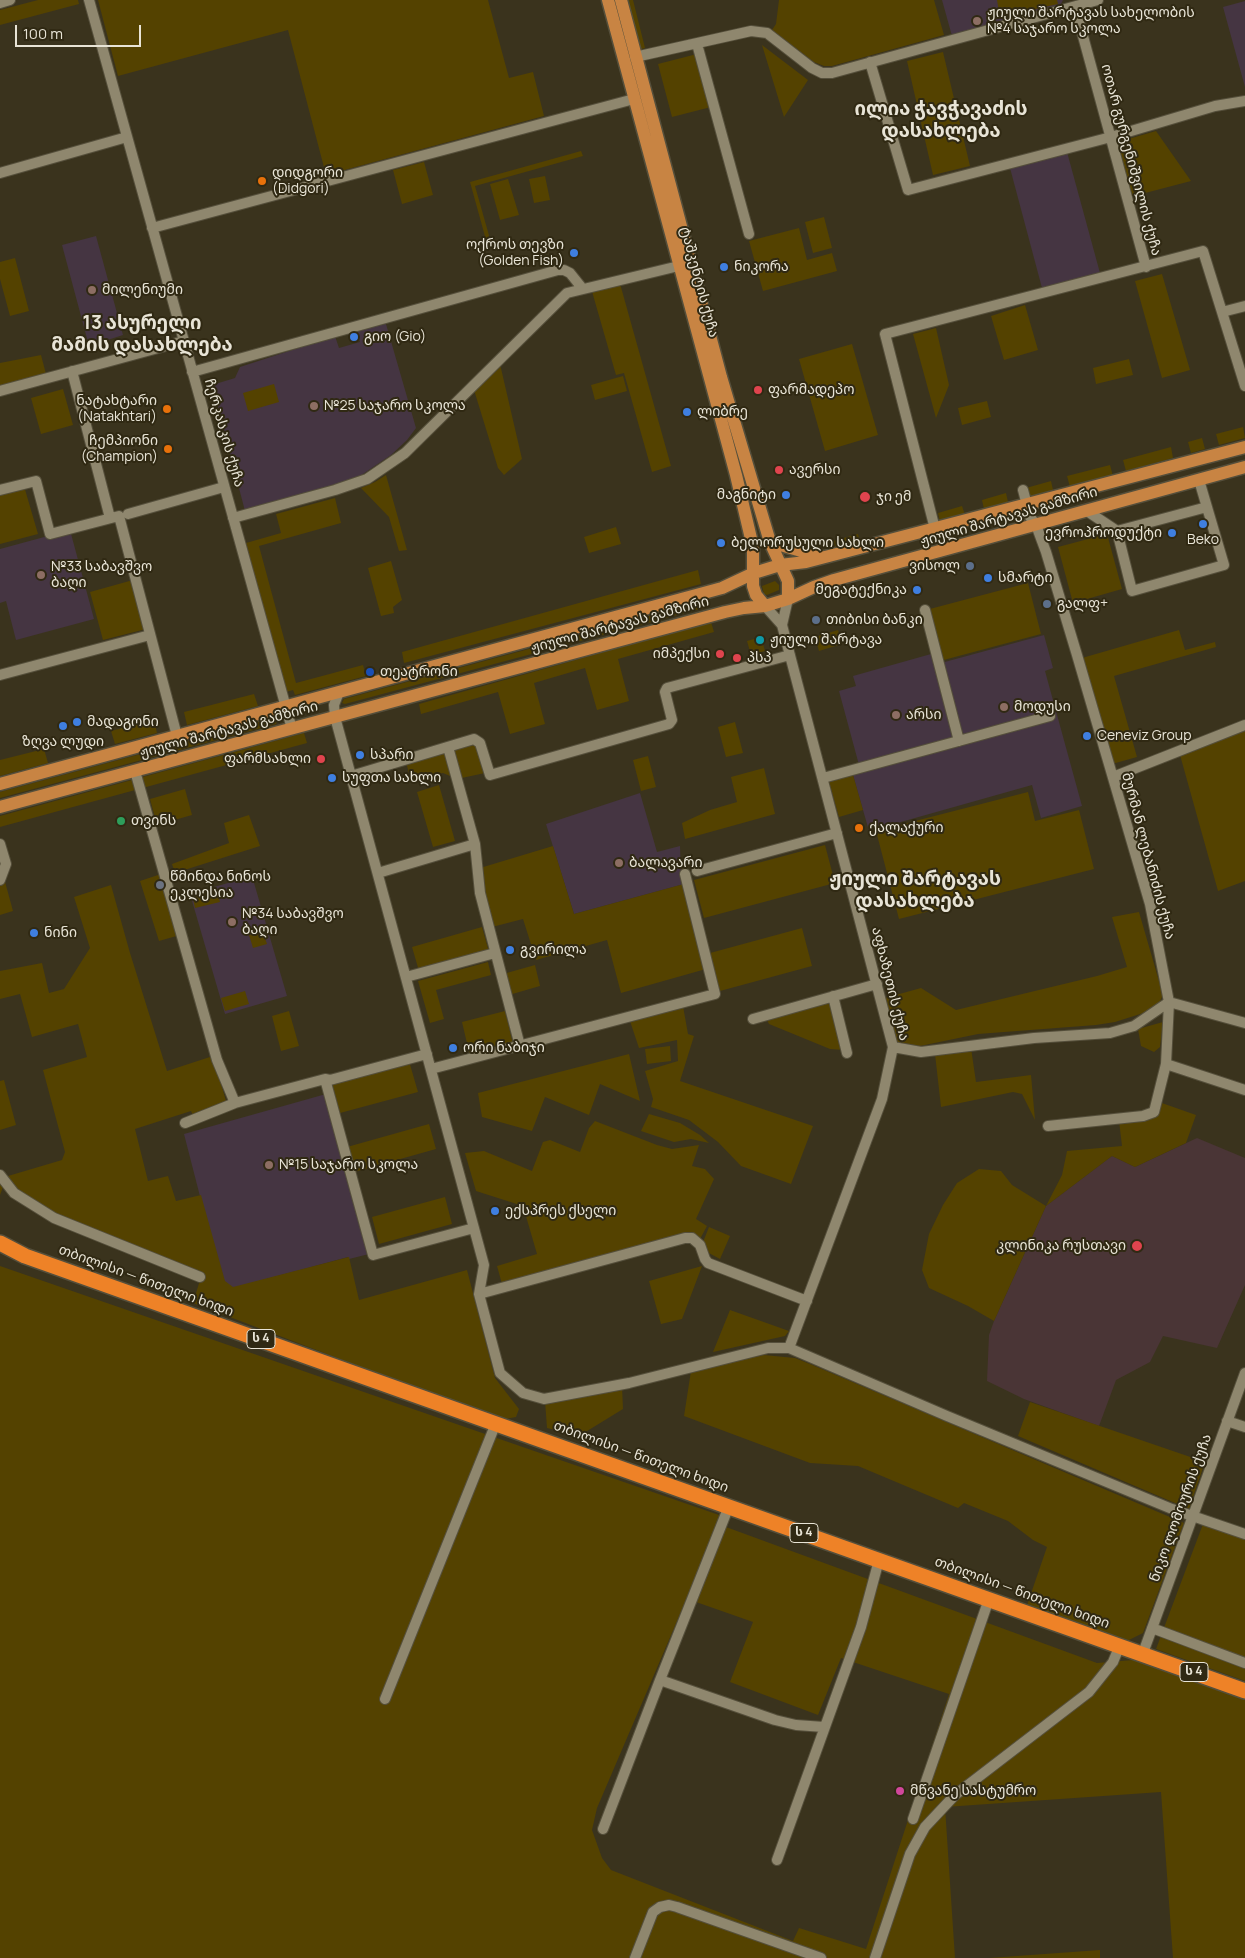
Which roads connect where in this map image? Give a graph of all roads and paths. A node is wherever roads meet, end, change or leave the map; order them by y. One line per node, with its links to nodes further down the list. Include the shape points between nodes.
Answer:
1 (10, 0): 6 (street)
2 (89, 0): 13 (street, ჩერკასკის ქუჩა)
3 (608, 0): 11 (main road, ტაშკენტის ქუჩა)
4 (621, 0): 9 (main road, ტაშკენტის ქუჩა)
5 (1098, 0): 7 (street)
6 (0, 3)
7 (1075, 7): 10 (street); 14 (street, ოთარ გურგენიშვილის ქუჩა)
8 (698, 44): 9 (street); 10 (street, via 751,31 767,34 822,73); 17 (street)
9 (635, 57): 18 (main road, ტაშკენტის ქუჩა)
10 (870, 62): 14 (street, via 908,190)
11 (634, 99): 16 (street); 18 (main road, ტაშკენტის ქუჩა)
12 (1245, 101): 14 (street, via 1216,106)
13 (127, 137): 15 (street); 16 (street, ჩერკასკის ქუჩა)
14 (1111, 137): 19 (street, ოთარ გურგენიშვილის ქუჩა)
15 (0, 173)
16 (152, 228): 23 (street, ჩერკასკის ქუჩა)
17 (749, 234)
18 (685, 264): 20 (street); 43 (main road, ტაშკენტის ქუჩა); 46 (main road, ტაშკენტის ქუჩა, via 751,538)
19 (1146, 267): 22 (street, ოთარ გურგენიშვილის ქუჩა, via 1203,251); 41 (street, via 885,334)
20 (582, 288): 25 (street, via 570,273 558,270); 39 (street, via 567,293 405,453 366,479)
21 (1245, 306): 22 (street)
22 (1222, 312): 26 (street, ოთარ გურგენიშვილის ქუჩა)
23 (184, 341): 24 (street); 25 (street, ჩერკასკის ქუჩა)
24 (72, 371): 27 (street); 38 (street)
25 (192, 372): 31 (street, ჩერკასკის ქუჩა)
26 (1245, 386)
27 (0, 391)
28 (1245, 447): 34 (main road, ჟიული შარტავას გამზირი)
29 (1245, 467): 30 (main road, ჟიული შარტავას გამზირი)
30 (1199, 480): 35 (street); 36 (main road, ჟიული შარტავას გამზირი)
31 (224, 487): 37 (street); 39 (street, ჩერკასკის ქუჩა)
32 (0, 490): 38 (street, via 36,481 50,534)
33 (1023, 490): 34 (street)
34 (1025, 505): 40 (street, მურმან ლებანიძის ქუჩა); 41 (main road, ჟიული შარტავას გამზირი)
35 (1207, 507): 42 (street); 42 (street, via 1224,565 1132,591)
36 (1087, 511): 40 (main road, ჟიული შარტავას გამზირი); 42 (street)
37 (128, 514)
38 (110, 518): 51 (street, via 119,516)
39 (233, 518): 56 (street, ჩერკასკის ქუჩა)
40 (1036, 525): 47 (main road, ჟიული შარტავას გამზირი, via 814,586); 66 (street, მურმან ლებანიძის ქუჩა)
41 (935, 529): 44 (main road, ჟიული შარტავას გამზირი)
42 (1117, 531)
43 (770, 542): 44 (main road); 45 (main road, ტაშკენტის ქუჩა)
44 (824, 558): 45 (main road, ჟიული შარტავას გამზირი)
45 (780, 565): 46 (main road, ჟიული შარტავას გამზირი); 47 (main road, via 788,581)
46 (754, 573): 48 (main road, via 756,595); 54 (main road, ჟიული შარტავას გამზირი, via 722,588)
47 (788, 599): 48 (main road, ჟიული შარტავას გამზირი); 50 (street, აფხაზეთის ქუჩა)
48 (765, 606): 50 (street, აფხაზეთის ქუჩა); 58 (main road, ჟიული შარტავას გამზირი, via 735,610)
49 (925, 610): 62 (street)
50 (782, 625): 52 (street, აფხაზეთის ქუჩა)
51 (150, 635): 53 (street); 61 (street)
52 (790, 655): 63 (street, via 667,688 665,692 672,720 669,724 490,775 478,740); 67 (street, აფხაზეთის ქუჩა)
53 (0, 675)
54 (339, 692): 55 (main road, ჟიული შარტავას გამზირი); 58 (street, via 334,705)
55 (316, 699): 56 (main road, ჟიული შარტავას გამზირი); 58 (street, via 329,706)
56 (286, 707): 60 (street, ჩერკასკის ქუჩა); 61 (main road, ჟიული შარტავას გამზირი)
57 (1050, 716): 62 (street)
58 (335, 717): 60 (main road, ჟიული შარტავას გამზირი); 65 (street)
59 (1245, 725): 66 (street)
60 (292, 729): 64 (main road, ჟიული შარტავას გამზირი)
61 (177, 736): 68 (main road, ჟიული შარტავას გამზირი)
62 (959, 741): 67 (street)
63 (448, 747): 65 (street); 72 (street)
64 (135, 771): 69 (main road, ჟიული შარტავას გამზირი); 92 (street, via 217,1060)
65 (351, 776): 74 (street)
66 (1113, 777): 81 (street, მურმან ლებანიძის ქუჩა, via 1150,904)
67 (823, 778): 70 (street, აფხაზეთის ქუჩა)
68 (0, 784)
69 (0, 807)
70 (837, 833): 73 (street); 79 (street, აფხაზეთის ქუჩა)
71 (0, 844): 76 (street, via 6,864)
72 (475, 844): 74 (street); 77 (street, via 480,893)
73 (697, 871)
74 (378, 873): 78 (street)
75 (685, 874): 84 (street, via 715,994)
76 (0, 880)
77 (495, 952): 78 (street); 84 (street)
78 (406, 977): 87 (street)
79 (877, 984): 80 (street); 85 (street, აფხაზეთის ქუჩა)
80 (833, 996): 82 (street); 86 (street)
81 (1169, 1002): 83 (street); 85 (street, via 1134,1026 1110,1032 921,1052); 88 (street, მურმან ლებანიძის ქუჩა)
82 (753, 1019)
83 (1245, 1023)
84 (520, 1046): 89 (street)
85 (893, 1047): 102 (street, აფხაზეთის ქუჩა, via 882,1099)
86 (847, 1053)
87 (427, 1054): 89 (street); 90 (street)
88 (1166, 1064): 91 (street); 94 (street, მურმან ლებანიძის ქუჩა, via 1156,1108 1151,1114)
89 (431, 1069): 96 (street)
90 (325, 1079): 92 (street); 96 (street, via 374,1255)
91 (1245, 1090)
92 (235, 1103): 93 (street)
93 (186, 1123)
94 (1048, 1126)
95 (0, 1175): 100 (street, via 14,1193 54,1218)
96 (474, 1228): 101 (street, via 484,1265)
97 (0, 1243): 99 (highway, თბილისი — წითელი ხიდი / ს 4)
98 (0, 1253): 99 (highway, თბილისი — წითელი ხიდი / ს 4)
99 (25, 1256): 106 (highway, თბილისი — წითელი ხიდი / ს 4)
100 (200, 1277)
101 (479, 1294): 102 (street, via 692,1238 700,1245 708,1262); 103 (street, via 500,1372 523,1393 544,1399 629,1383 768,1348)
102 (807, 1300): 103 (street, აფხაზეთის ქუჩა)
103 (789, 1348): 109 (street)
104 (1245, 1373): 105 (street, ნიკო ლომოურის ქუჩა)
105 (1227, 1421): 107 (street); 109 (street, ნიკო ლომოურის ქუჩა)
106 (496, 1423): 108 (highway, თბილისი — წითელი ხიდი / ს 4); 119 (street)
107 (1245, 1427)
108 (729, 1506): 111 (highway, თბილისი — წითელი ხიდი / ს 4); 117 (street)
109 (1192, 1517): 110 (street); 113 (street, ნიკო ლომოურის ქუჩა)
110 (1245, 1534)
111 (879, 1560): 112 (highway, თბილისი — წითელი ხიდი / ს 4); 120 (street, via 861,1627)
112 (989, 1599): 114 (highway, თბილისი — წითელი ხიდი / ს 4); 121 (street)
113 (1152, 1628): 115 (street, ნიკო ლომოურის ქუჩა); 116 (street)
114 (1120, 1645): 115 (highway, თბილისი — წითელი ხიდი / ს 4); 126 (street, via 1113,1662 1089,1692 954,1795 925,1827 910,1854)
115 (1143, 1653): 118 (highway, თბილისი — წითელი ხიდი / ს 4)
116 (1245, 1663)
117 (660, 1680): 120 (street, via 775,1720); 122 (street)
118 (1245, 1691)
119 (385, 1699)
120 (824, 1728): 123 (street)
121 (914, 1819)
122 (602, 1830)
123 (776, 1860)
124 (635, 1958): 125 (street, via 653,1912 669,1906)
125 (821, 1958)
126 (875, 1958)

